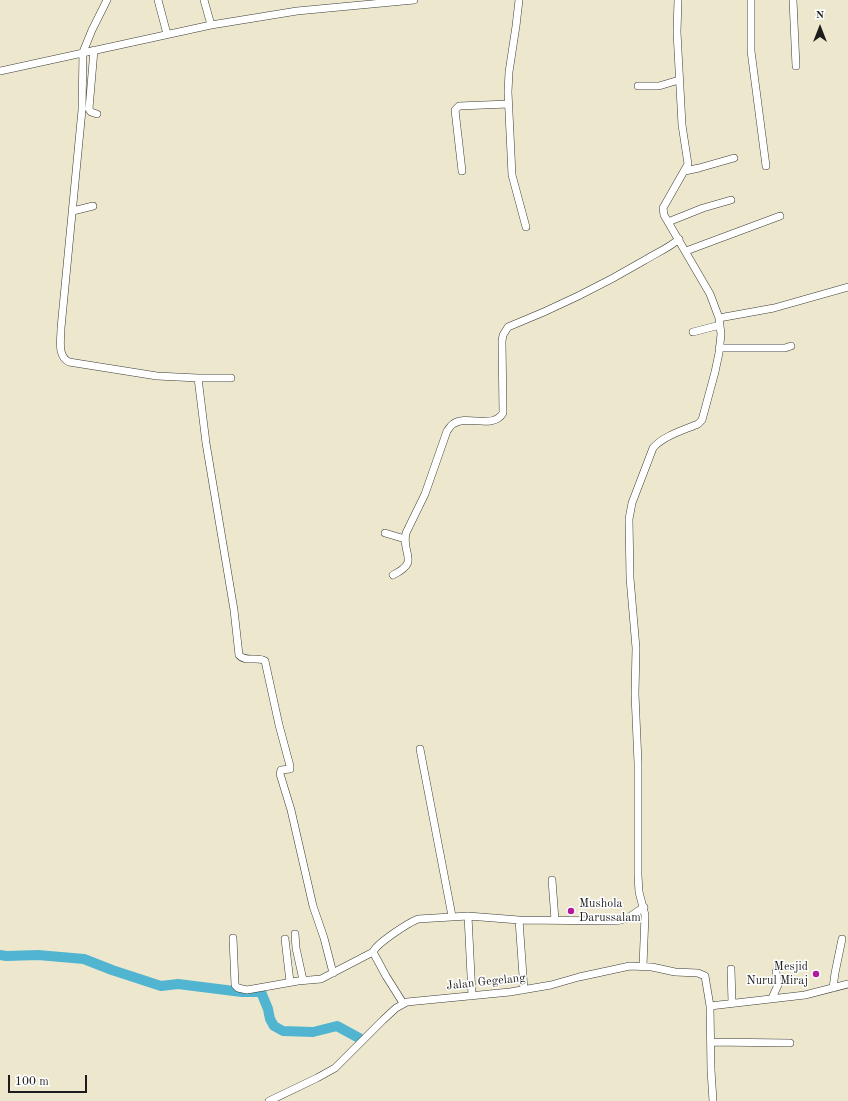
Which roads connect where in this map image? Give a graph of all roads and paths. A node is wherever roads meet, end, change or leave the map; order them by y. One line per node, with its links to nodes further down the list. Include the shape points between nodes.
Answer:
1 (107, 0): 12 (street)
2 (158, 0): 10 (street)
3 (204, 0): 9 (street)
4 (414, 0): 9 (street, via 297,11)
5 (519, 0): 17 (street, via 509,72)
6 (678, 0): 15 (street)
7 (751, 0): 20 (street, via 751,51)
8 (793, 0): 13 (street)
9 (211, 25): 10 (street)
10 (167, 34): 11 (street)
11 (94, 50): 12 (street); 18 (street, via 89,109)
12 (83, 52): 14 (street); 25 (street, via 82,110)
13 (796, 66)
14 (0, 70)
15 (679, 80): 16 (street, via 659,86); 22 (street, via 682,132 688,164)
16 (638, 86)
17 (508, 104): 21 (street, via 459,106 455,110); 28 (street, via 512,175)
18 (97, 114)
19 (734, 158): 22 (street)
20 (766, 166)
21 (462, 171)
22 (685, 171): 27 (street, via 663,208)
23 (731, 200): 27 (street, via 702,208)
24 (93, 206): 25 (street)
25 (73, 211): 36 (street, via 61,328 61,351 65,360 157,376)
26 (780, 216): 30 (street)
27 (668, 222): 29 (street)
28 (526, 227)
29 (678, 239): 30 (street); 39 (street, via 610,281 508,327 502,341 503,413 500,418 494,420 461,421 452,424 447,431 425,494 408,525)
30 (686, 251): 32 (street, via 710,294)
31 (848, 287): 32 (street)
32 (720, 321): 33 (street); 35 (street)
33 (693, 332)
34 (791, 346): 35 (street)
35 (719, 348): 43 (street, via 702,420 657,443 653,448 632,503 629,520 630,578 636,648 638,875 639,892)
36 (198, 378): 37 (street); 56 (street, via 239,655 246,660 265,661 290,766 290,769 281,770 280,774 313,906)
37 (231, 378)
38 (385, 533): 39 (street)
39 (405, 539): 40 (street, via 408,565)
40 (394, 575)
41 (420, 749): 44 (street)
42 (552, 880): 47 (street)
43 (644, 907): 47 (street, via 622,921); 53 (street)
44 (452, 916): 45 (street); 52 (street, via 413,921 376,947)
45 (468, 916): 46 (street); 62 (street)
46 (519, 920): 47 (street); 61 (street)
47 (555, 920)
48 (295, 934): 57 (street)
49 (233, 938): 58 (street, via 235,985 238,988 253,989)
50 (285, 939): 58 (street)
51 (842, 939): 60 (street)
52 (373, 952): 56 (street); 64 (street)
53 (643, 966): 61 (street, Jalan Gegelang, via 626,967); 66 (street, Jalan Gegelang, via 675,972 701,973 706,979)
54 (731, 970): 65 (street)
55 (776, 972): 63 (street, via 778,985)
56 (333, 973): 57 (street, via 321,979)
57 (303, 980): 58 (street)
58 (290, 982)
59 (848, 984): 60 (street)
60 (833, 988): 63 (street)
61 (524, 990): 62 (street, Jalan Gegelang)
62 (472, 996): 64 (street, Jalan Gegelang)
63 (772, 998): 65 (street)
64 (403, 1003): 69 (street, Jalan Gegelang, via 368,1033 335,1068)
65 (732, 1003): 66 (street)
66 (710, 1006): 67 (street, Jalan Gegelang)
67 (711, 1042): 68 (street); 70 (street, Jalan Gegelang)
68 (790, 1043)
69 (269, 1101)
70 (713, 1101)

